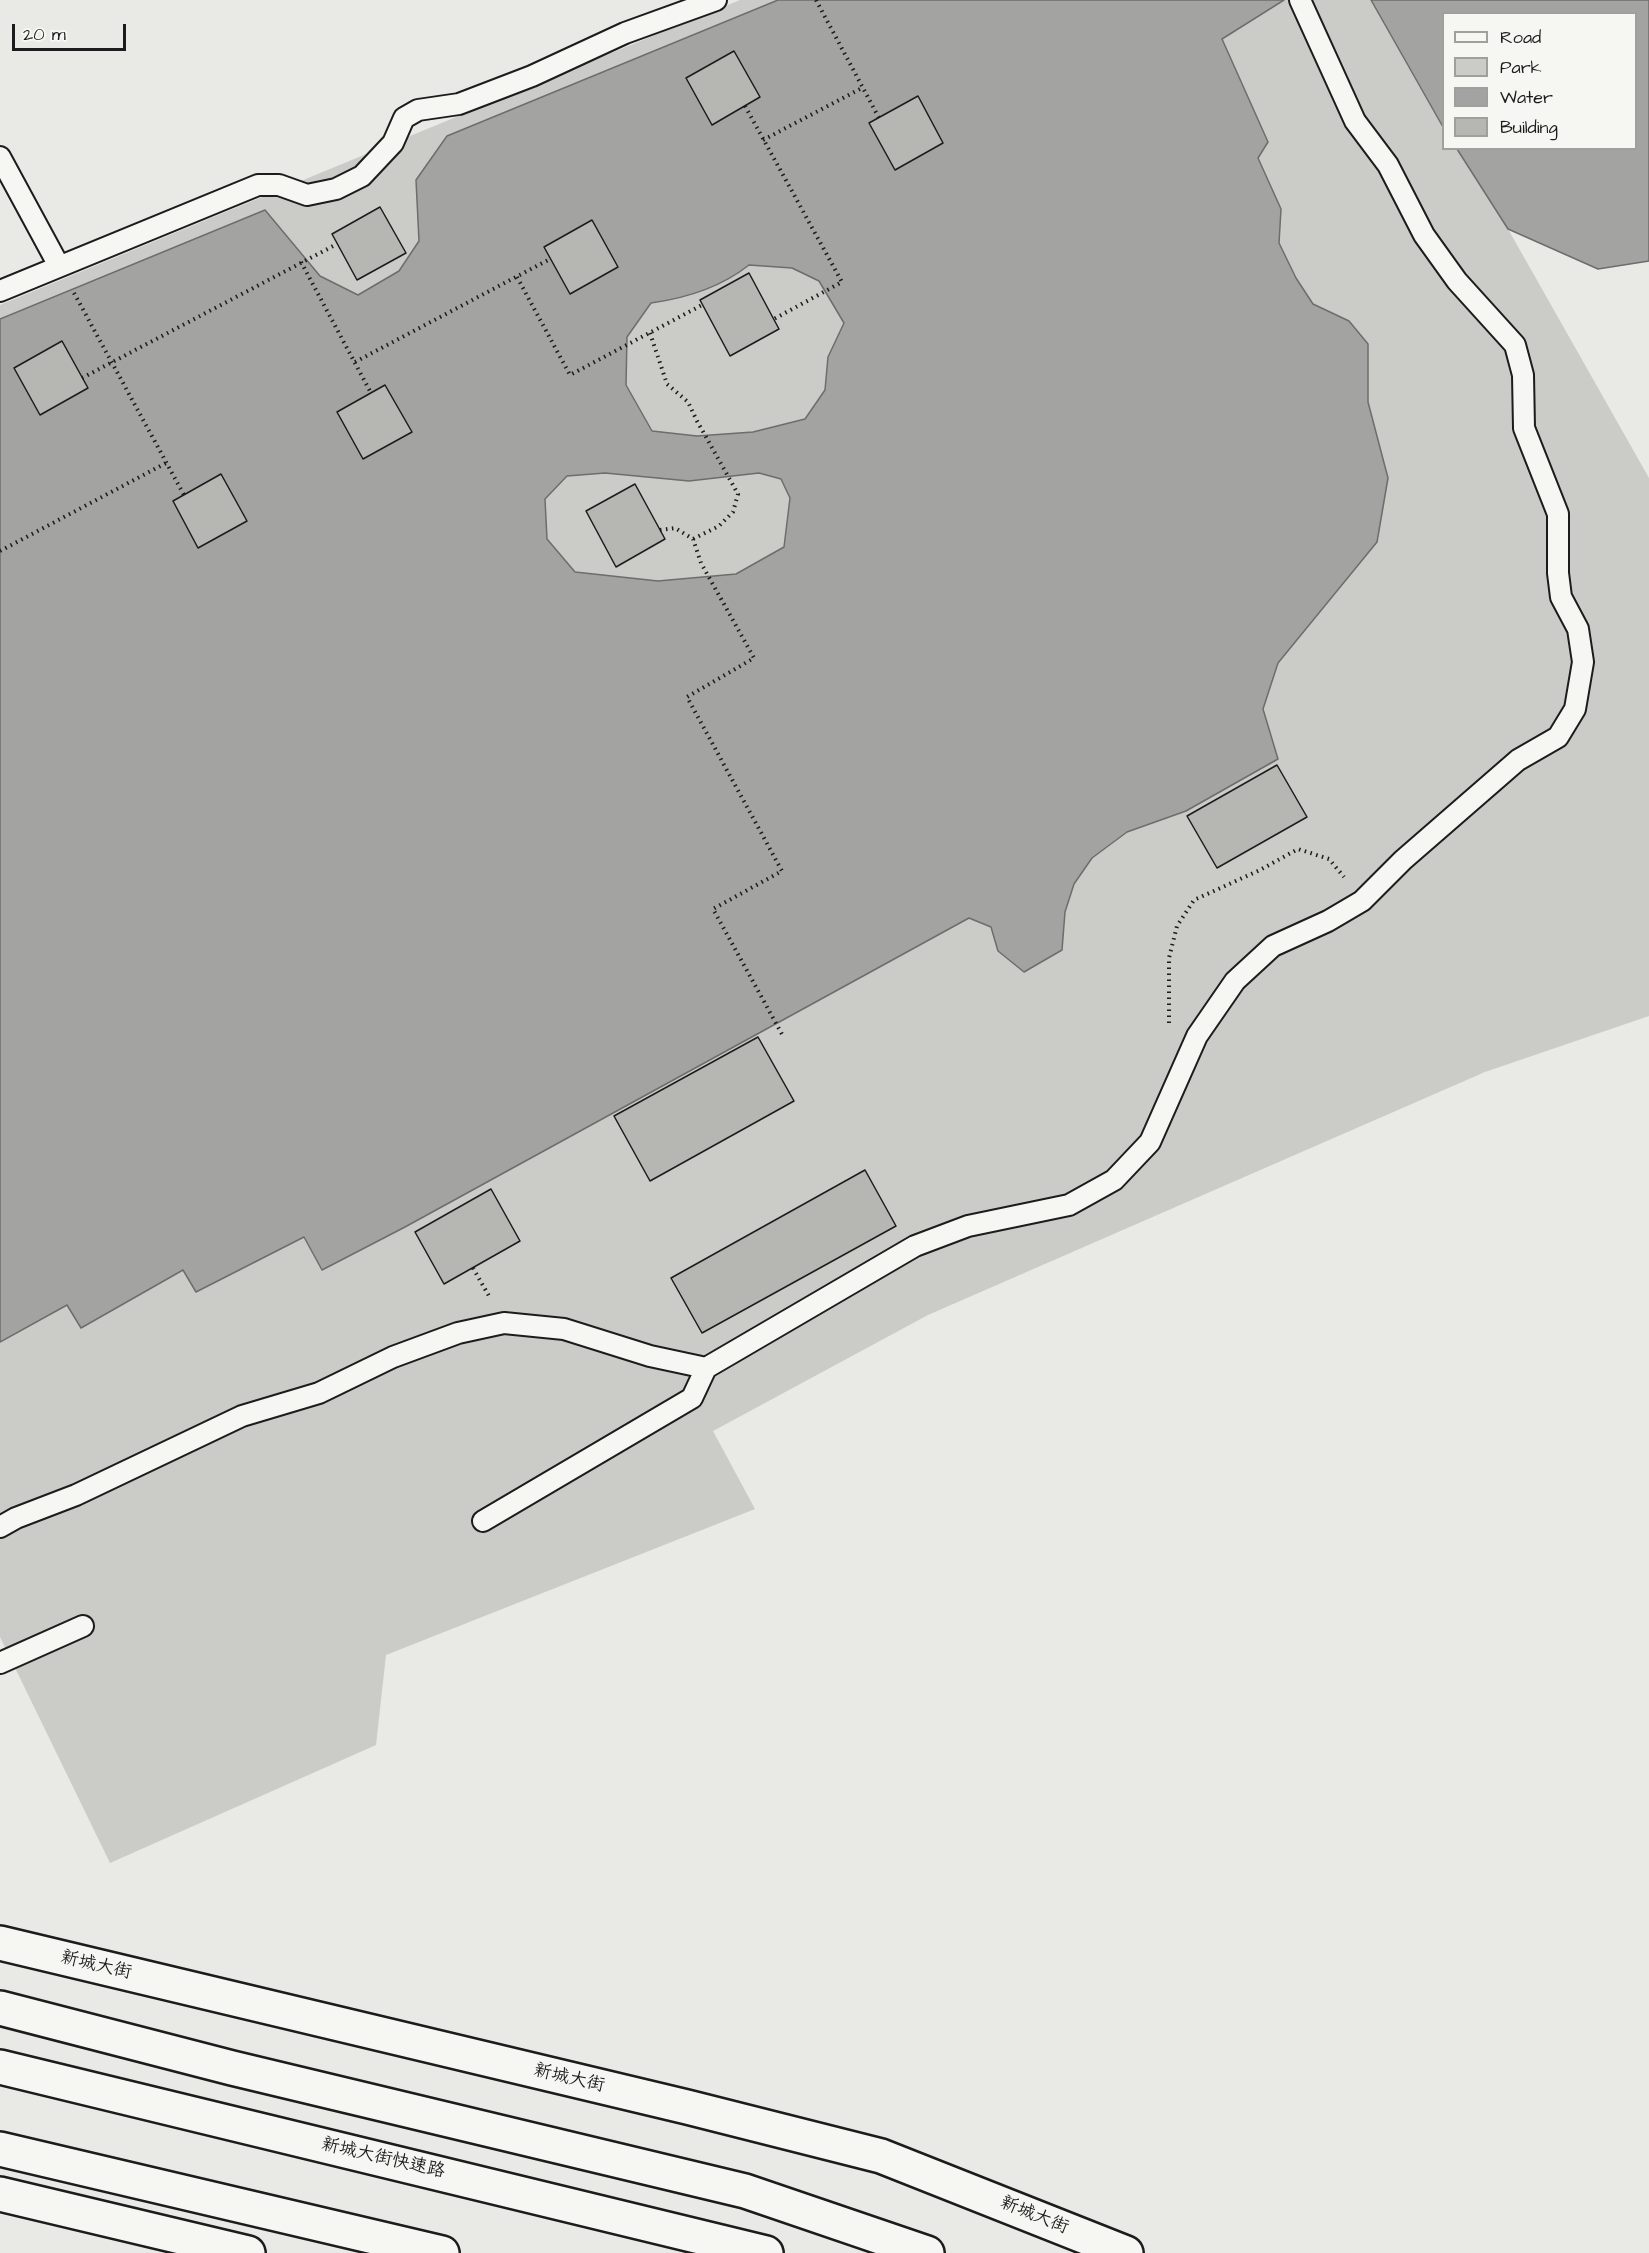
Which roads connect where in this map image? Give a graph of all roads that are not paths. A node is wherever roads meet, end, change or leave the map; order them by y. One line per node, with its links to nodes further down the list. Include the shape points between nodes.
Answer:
1 (716, 0): 4 (lane, via 625,33 459,104 418,111 404,118 393,143 362,176 336,189 307,195 279,185 258,185)
2 (1302, 4): 6 (lane, via 1355,122 1388,165 1424,235 1457,281 1515,345 1523,375 1524,428 1558,514 1561,597 1578,629 1583,663 1575,709 1557,737 1502,773 1362,901 1273,946 1235,981 1197,1036 1150,1142 1114,1180 1070,1205 968,1226 915,1246)
3 (0, 157): 4 (lane)
4 (59, 266): 5 (lane)
5 (0, 291)
6 (706, 1368): 7 (lane, via 692,1398); 8 (lane, via 650,1356 564,1329 504,1323 458,1333 393,1357 319,1393 242,1416)
7 (483, 1521)
8 (0, 1527)
9 (83, 1626): 10 (lane)
10 (0, 1663)
11 (0, 1943): 20 (main road, 新城大街, via 881,2156)
12 (0, 2008): 19 (main road, via 745,2191)
13 (0, 2067): 18 (main road, 新城大街快速路)
14 (0, 2149): 17 (main road)
15 (0, 2194): 16 (main road)
16 (248, 2253)
17 (441, 2253)
18 (766, 2253)
19 (927, 2253)
20 (1126, 2253)

